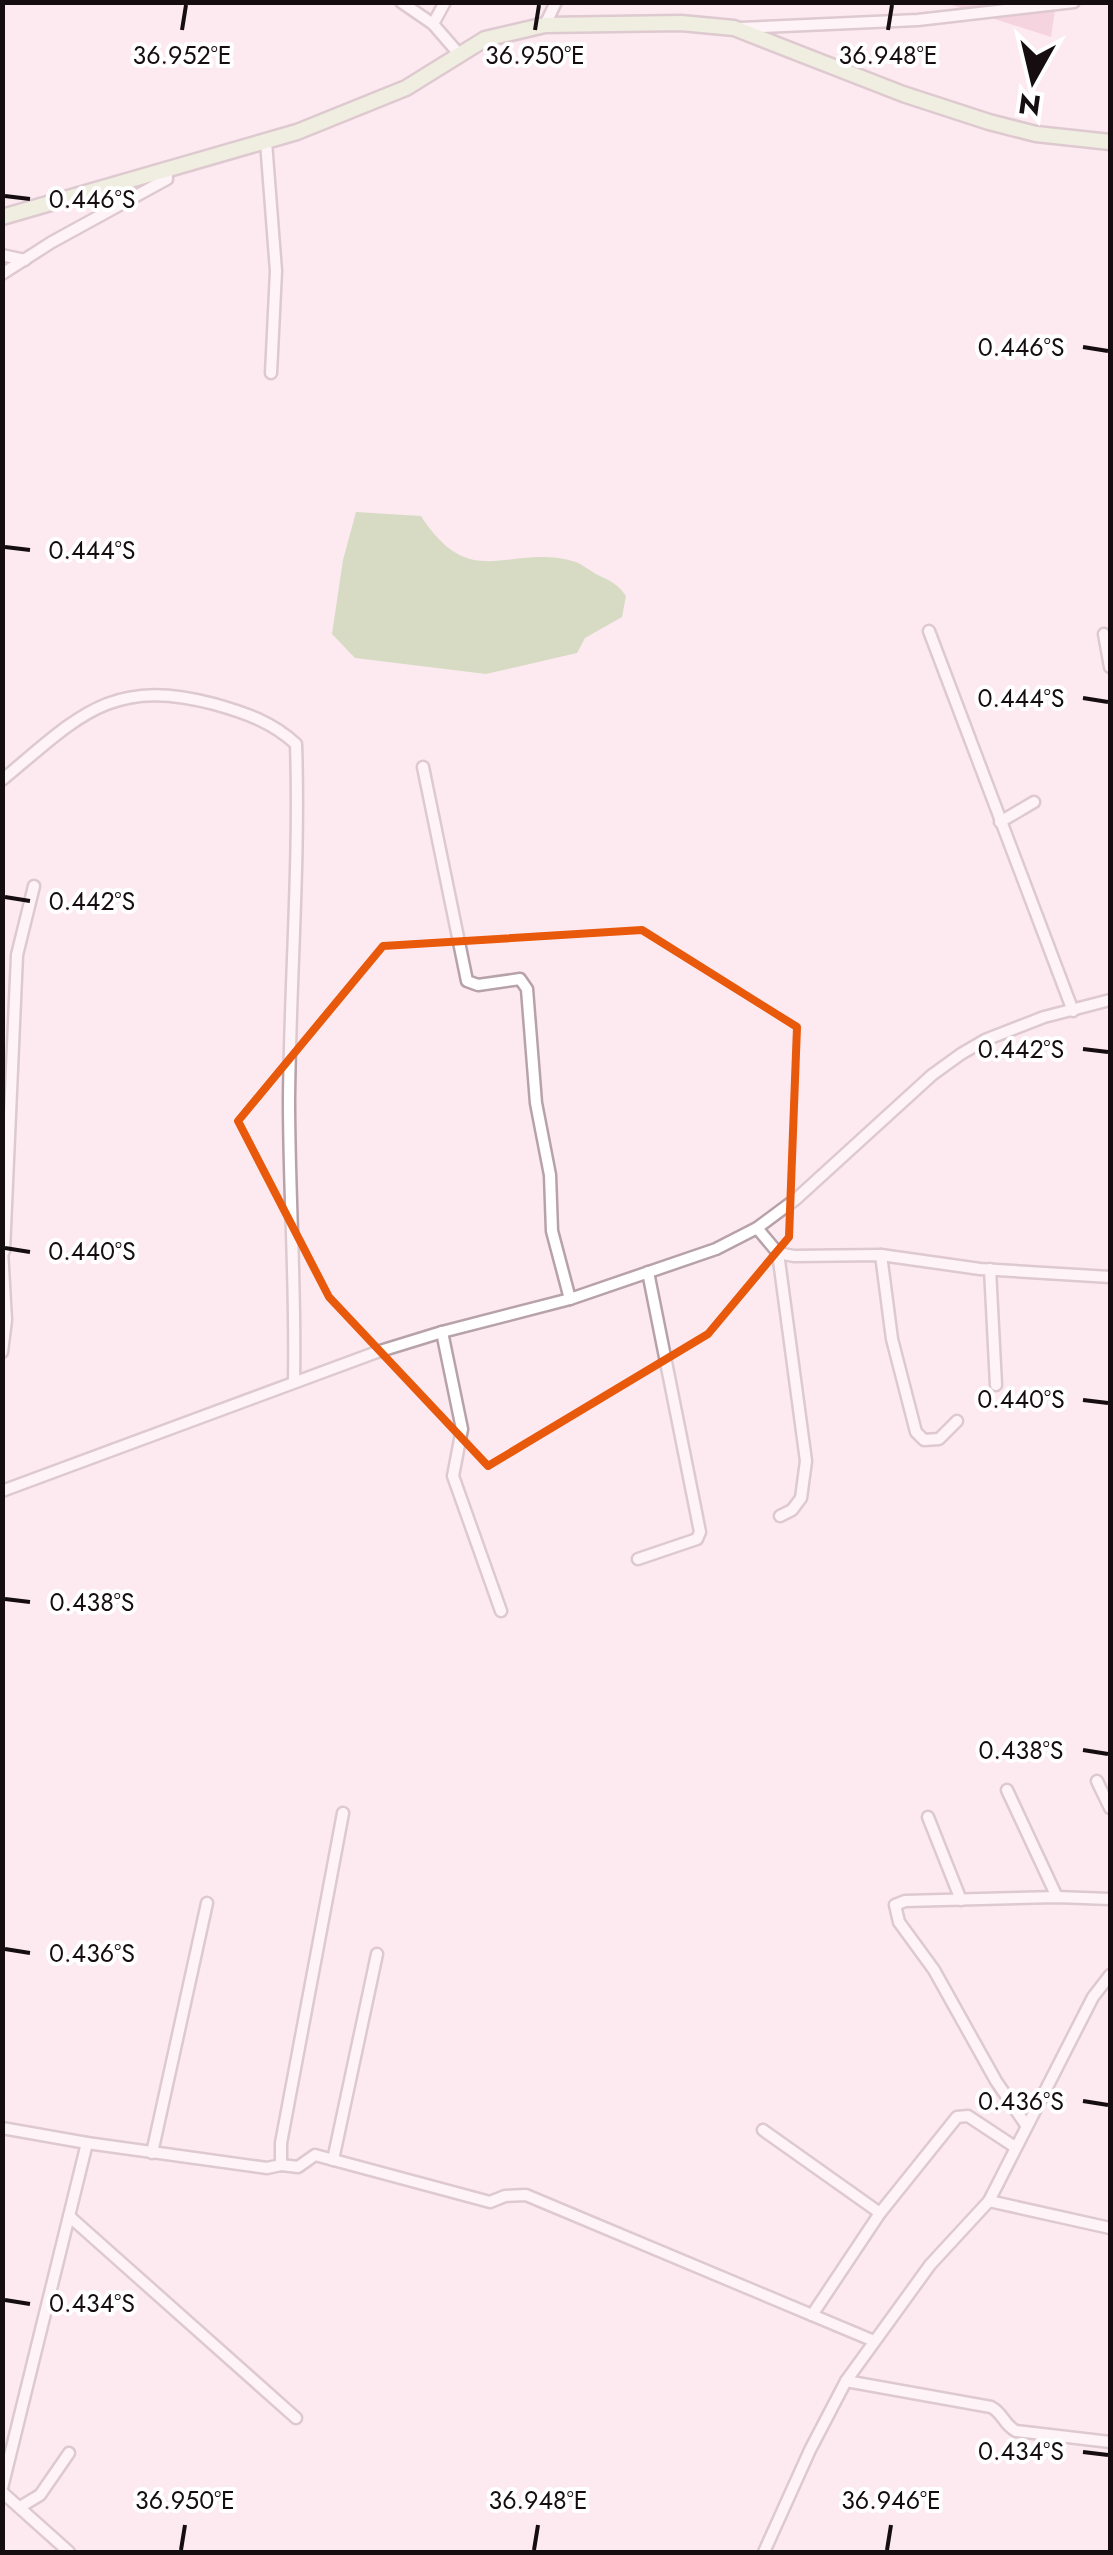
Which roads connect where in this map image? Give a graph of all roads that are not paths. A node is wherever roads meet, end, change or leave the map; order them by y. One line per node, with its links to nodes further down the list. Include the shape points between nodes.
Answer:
1 (401, 2): 5 (street)
2 (445, 2): 5 (street)
3 (556, 2): 6 (street)
4 (1074, 2): 7 (street, via 918,20)
5 (433, 24): 8 (street)
6 (545, 25): 7 (street); 8 (street, via 485,39)
7 (734, 28): 10 (street, via 989,122)
8 (459, 54): 9 (street, via 406,88)
9 (266, 142): 11 (street); 16 (street, via 276,271)
10 (1110, 142)
11 (166, 168): 12 (street); 14 (street, via 168,178)
12 (2, 217)
13 (2, 255): 14 (street)
14 (26, 260): 15 (street)
15 (2, 274)
16 (271, 374)
17 (929, 631): 23 (street)
18 (1104, 634): 19 (street)
19 (1110, 667)
20 (423, 767): 34 (street, via 467,981 520,979 527,989 552,1231)
21 (2, 780): 37 (street, via 54,735 110,702 148,693 245,713 296,744 289,1100)
22 (1034, 802): 23 (street)
23 (1000, 822): 26 (street)
24 (34, 886): 28 (street, via 17,955)
25 (1110, 1000): 26 (street)
26 (1073, 1010): 27 (street, via 961,1054)
27 (757, 1228): 29 (street); 32 (street, via 716,1250)
28 (3, 1250): 36 (street)
29 (778, 1253): 30 (street); 41 (street, via 806,1460 801,1498)
30 (881, 1254): 31 (street); 39 (street, via 892,1339 916,1432 938,1440)
31 (990, 1269): 33 (street); 38 (street)
32 (648, 1272): 34 (street); 42 (street, via 700,1532)
33 (1110, 1277)
34 (570, 1300): 35 (street)
35 (442, 1332): 37 (street); 43 (street, via 462,1429 454,1476)
36 (2, 1352)
37 (294, 1381): 40 (street)
38 (996, 1384)
39 (957, 1421)
40 (2, 1491)
41 (780, 1516)
42 (638, 1559)
43 (501, 1611)
44 (1097, 1780): 46 (street)
45 (1007, 1790): 49 (street)
46 (1110, 1808)
47 (343, 1814): 62 (street)
48 (928, 1816): 51 (street)
49 (1057, 1896): 50 (street); 51 (street)
50 (1110, 1898)
51 (961, 1900): 55 (street, via 904,1901 894,1908)
52 (207, 1903): 60 (street)
53 (377, 1954): 61 (street)
54 (1110, 1975): 55 (street)
55 (1026, 2125): 59 (street)
56 (2, 2128): 58 (street)
57 (763, 2130): 64 (street)
58 (86, 2144): 60 (street); 65 (street)
59 (1015, 2148): 63 (street); 64 (street, via 962,2114)
60 (152, 2153): 62 (street)
61 (333, 2160): 62 (street, via 315,2156 298,2167); 67 (street, via 490,2202 526,2194)
62 (281, 2165)
63 (989, 2201): 66 (street); 68 (street, via 930,2264)
64 (880, 2213): 67 (street)
65 (69, 2216): 70 (street); 73 (street)
66 (1110, 2228)
67 (812, 2315): 68 (street)
68 (874, 2340): 69 (street)
69 (846, 2381): 71 (street, via 992,2407 1016,2431); 77 (street)
70 (296, 2418)
71 (1110, 2442)
72 (69, 2453): 75 (street, via 40,2495)
73 (7, 2462): 74 (street)
74 (2, 2490): 75 (street)
75 (20, 2507): 76 (street)
76 (69, 2552)
77 (764, 2552)

